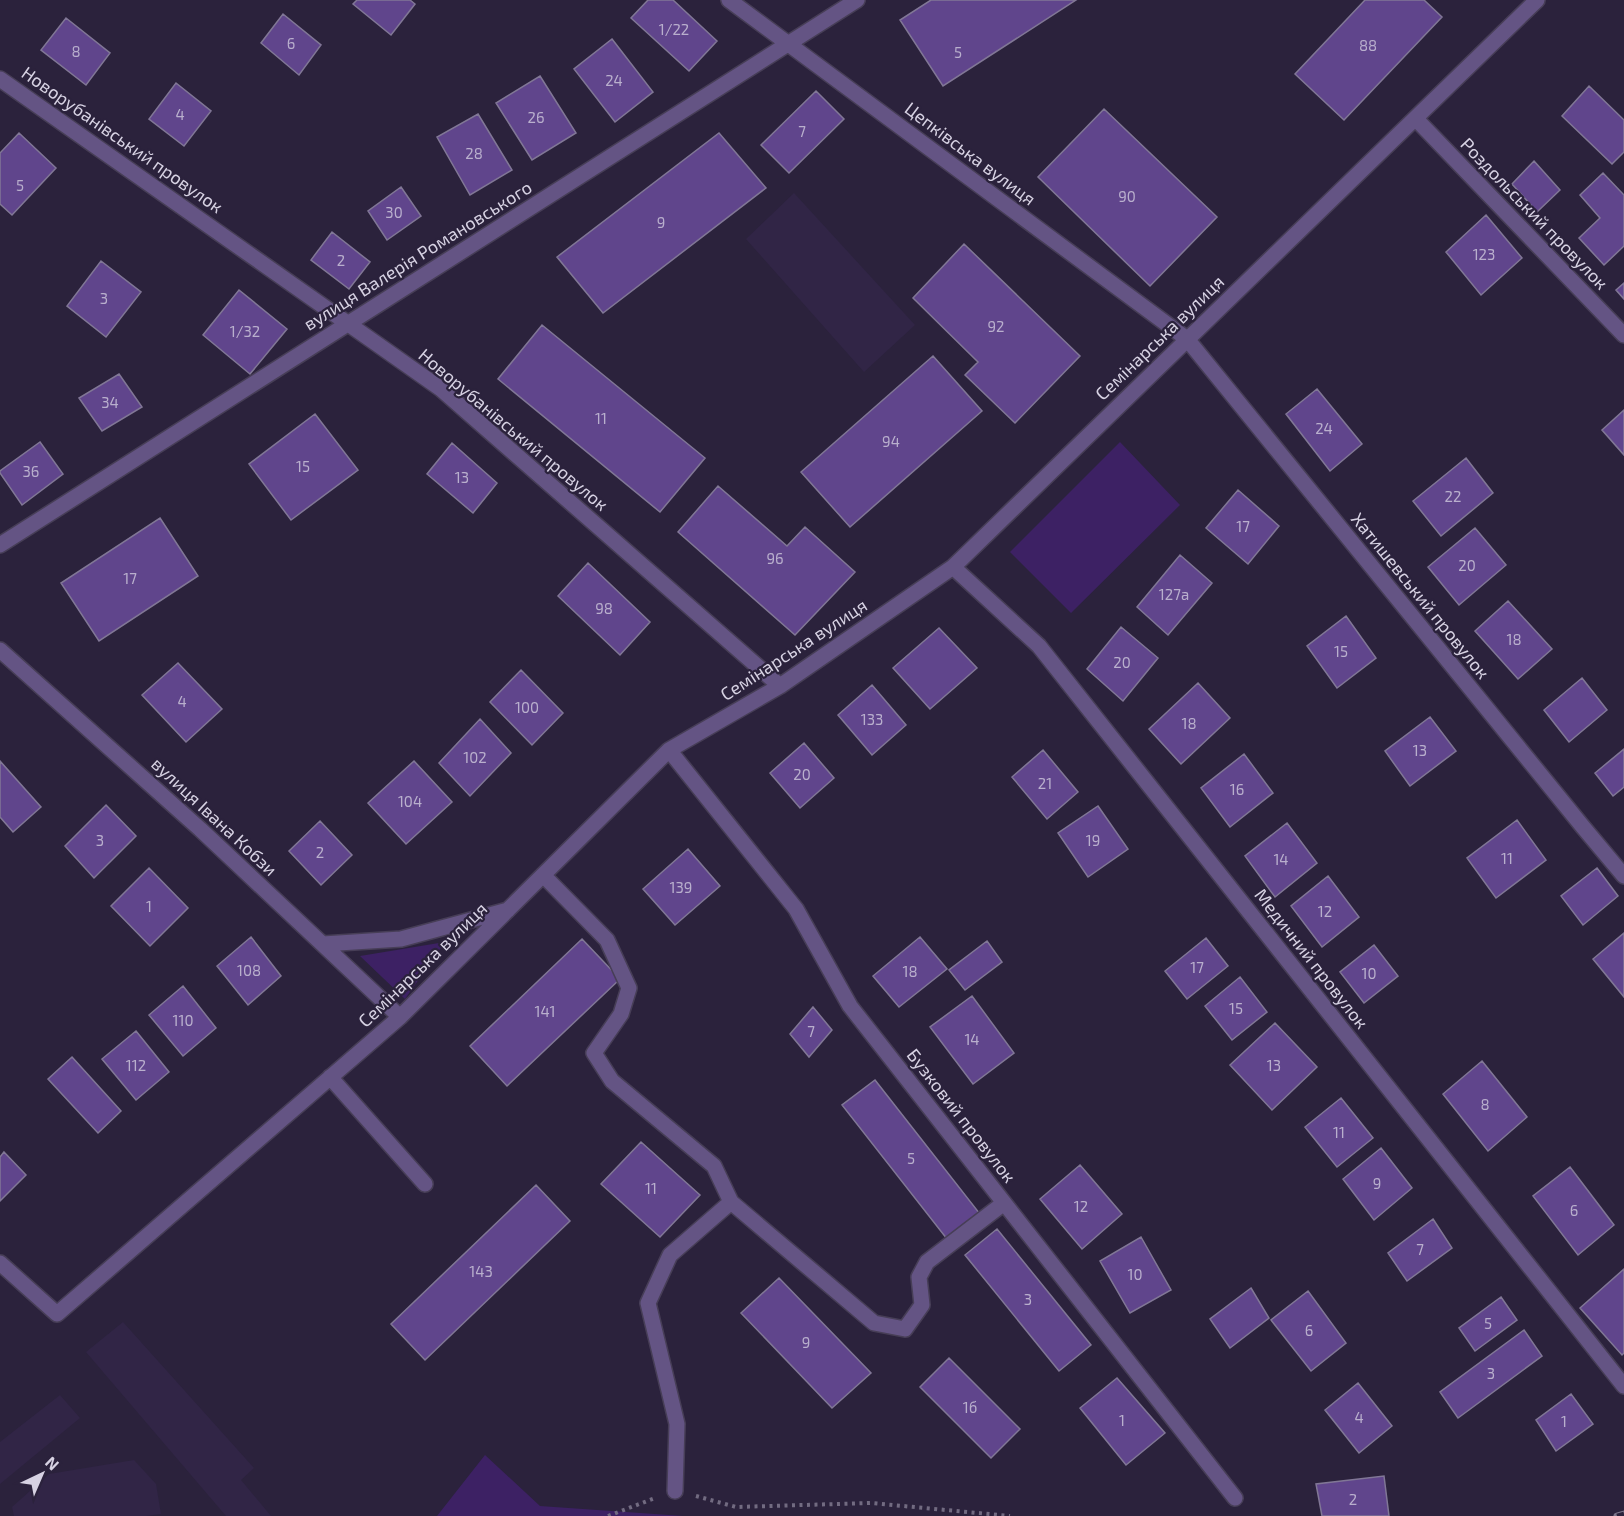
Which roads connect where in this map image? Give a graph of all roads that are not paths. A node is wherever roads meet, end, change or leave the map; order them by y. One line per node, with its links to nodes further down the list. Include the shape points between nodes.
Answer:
1 (729, 0): 4 (street, Цепківська вулиця)
2 (857, 0): 4 (street, вулиця Валерія Романовського)
3 (1537, 0): 6 (street, Семінарська вулиця)
4 (788, 44): 7 (street, вулиця Валерія Романовського); 9 (street, Цепківська вулиця)
5 (0, 79): 7 (street, Новорубанівський провулок)
6 (1416, 119): 8 (street, Роздольський провулок); 9 (street, Семінарська вулиця)
7 (349, 323): 10 (street, вулиця Валерія Романовського); 13 (street, Новорубанівський провулок, via 441,389)
8 (1624, 335)
9 (1187, 339): 11 (street, Семінарська вулиця); 16 (street, Хатишевський провулок)
10 (0, 545)
11 (953, 567): 13 (street, Семінарська вулиця); 25 (street, Медичний провулок, via 1039,646)
12 (0, 650): 18 (street, вулиця Івана Кобзи)
13 (780, 686): 14 (street, Семінарська вулиця)
14 (669, 750): 15 (street, Семінарська вулиця); 23 (street, Бузковий провулок, via 796,909 850,1006)
15 (543, 875): 17 (street, Семінарська вулиця); 22 (street, via 607,940 629,988 621,1014 594,1053 612,1080 714,1166)
16 (1624, 876)
17 (508, 909): 18 (street, via 401,939); 19 (street, Семінарська вулиця)
18 (323, 944): 19 (street, вулиця Івана Кобзи)
19 (400, 1017): 20 (street, Семінарська вулиця)
20 (330, 1077): 21 (street); 24 (street, Семінарська вулиця, via 57,1314)
21 (425, 1184)
22 (731, 1202): 23 (street, via 874,1323 905,1329 922,1305 919,1277 927,1262); 26 (street, via 670,1255 648,1303 677,1424)
23 (1004, 1203): 27 (street, Бузковий провулок)
24 (0, 1263)
25 (1624, 1386)
26 (675, 1491)
27 (1235, 1498)

